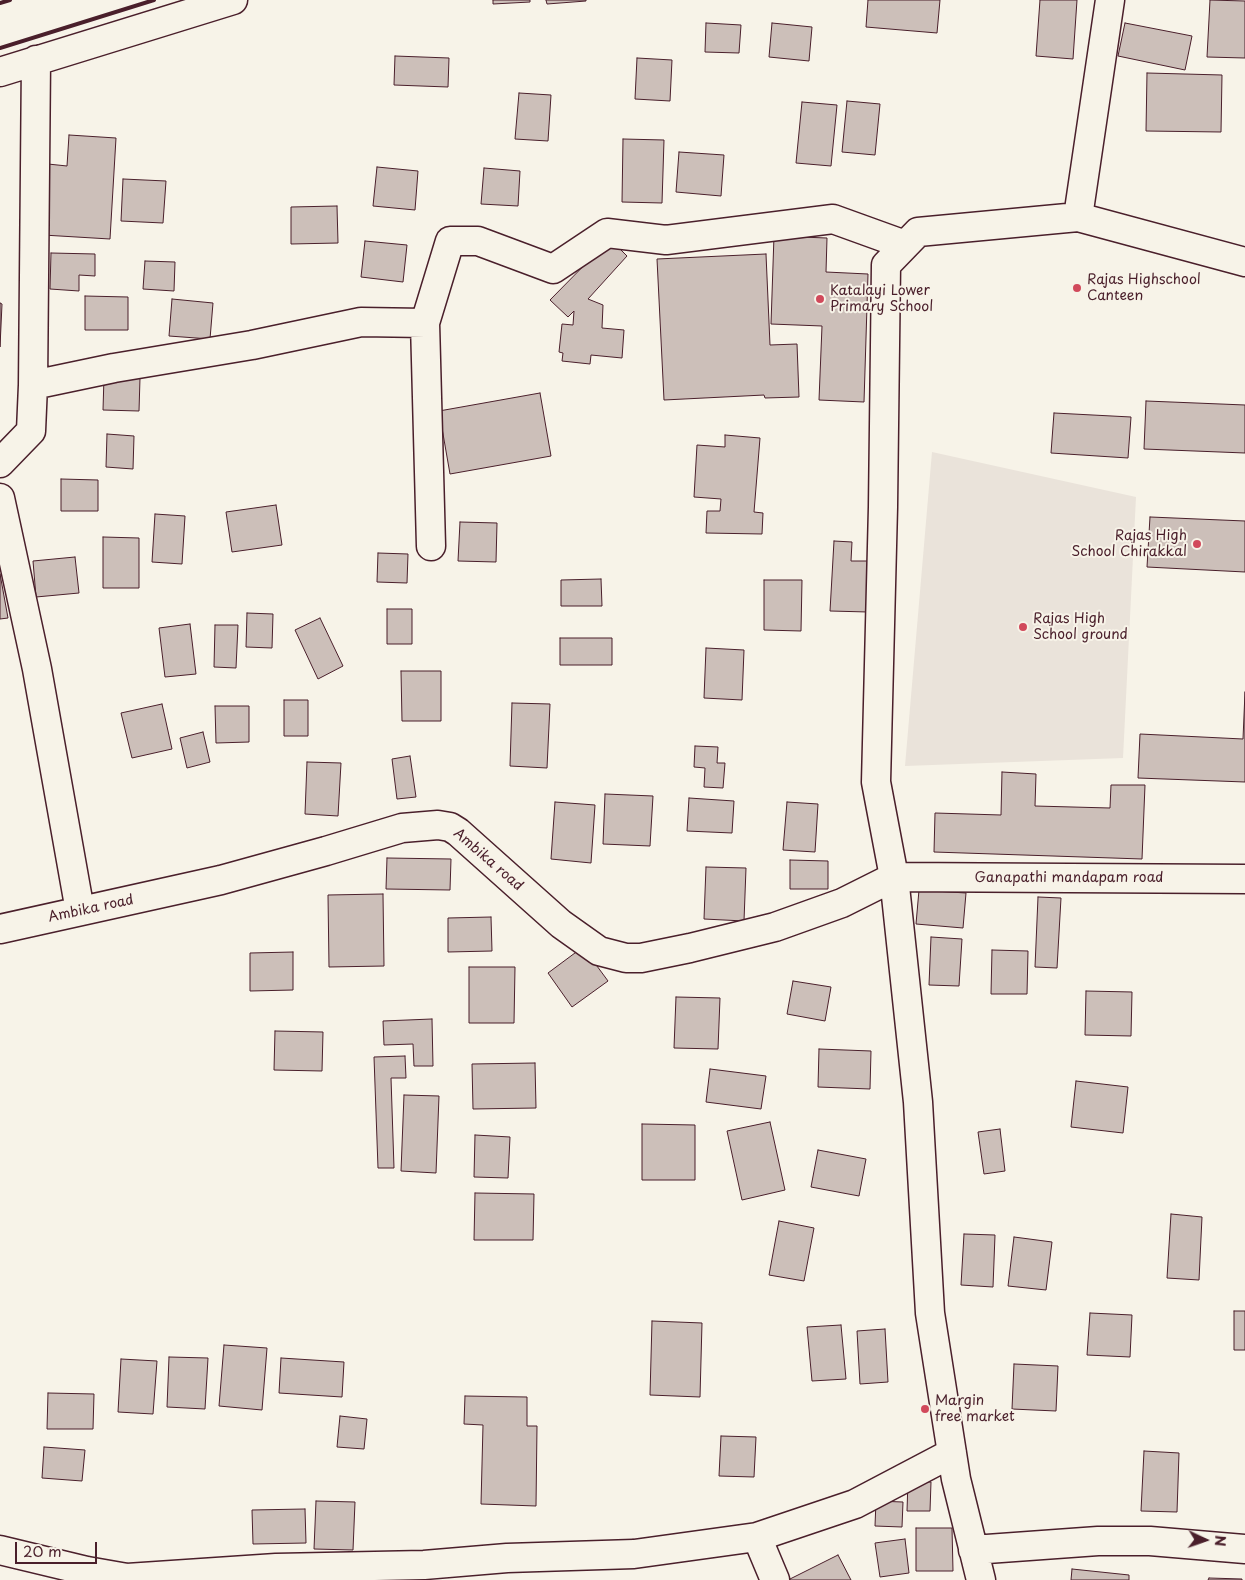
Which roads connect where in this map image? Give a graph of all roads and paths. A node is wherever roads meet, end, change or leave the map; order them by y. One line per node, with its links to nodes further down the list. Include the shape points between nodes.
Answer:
1 (233, 0): 3 (street)
2 (1110, 0): 5 (street)
3 (36, 60): 4 (street); 9 (street)
4 (0, 72)
5 (1078, 217): 6 (street, via 918,232); 7 (street)
6 (905, 245): 8 (street, via 833,219 666,240 607,233 553,270 478,241 450,241); 13 (street, via 886,265 876,782)
7 (1245, 262)
8 (425, 323): 9 (street, via 361,322); 12 (street)
9 (33, 385): 10 (street, via 31,431)
10 (0, 463)
11 (0, 498): 15 (street, via 37,669)
12 (431, 546)
13 (894, 877): 14 (street, Ganapathi mandapam road); 15 (street, Ambika road, via 842,903 774,927 682,950 626,958 599,951 561,924 458,832 438,825 402,828 221,880); 17 (street, via 918,1102 930,1312)
14 (1245, 879)
15 (80, 911): 16 (street, Ambika road)
16 (0, 929)
17 (952, 1453): 18 (street, via 855,1504); 21 (street)
18 (757, 1537): 22 (street, via 634,1554 507,1558); 24 (street)
19 (1245, 1549): 21 (street, via 1150,1541 1098,1541)
20 (0, 1550): 23 (street)
21 (973, 1550): 25 (street)
22 (277, 1574): 23 (street)
23 (128, 1579)
24 (775, 1580)
25 (981, 1580)

